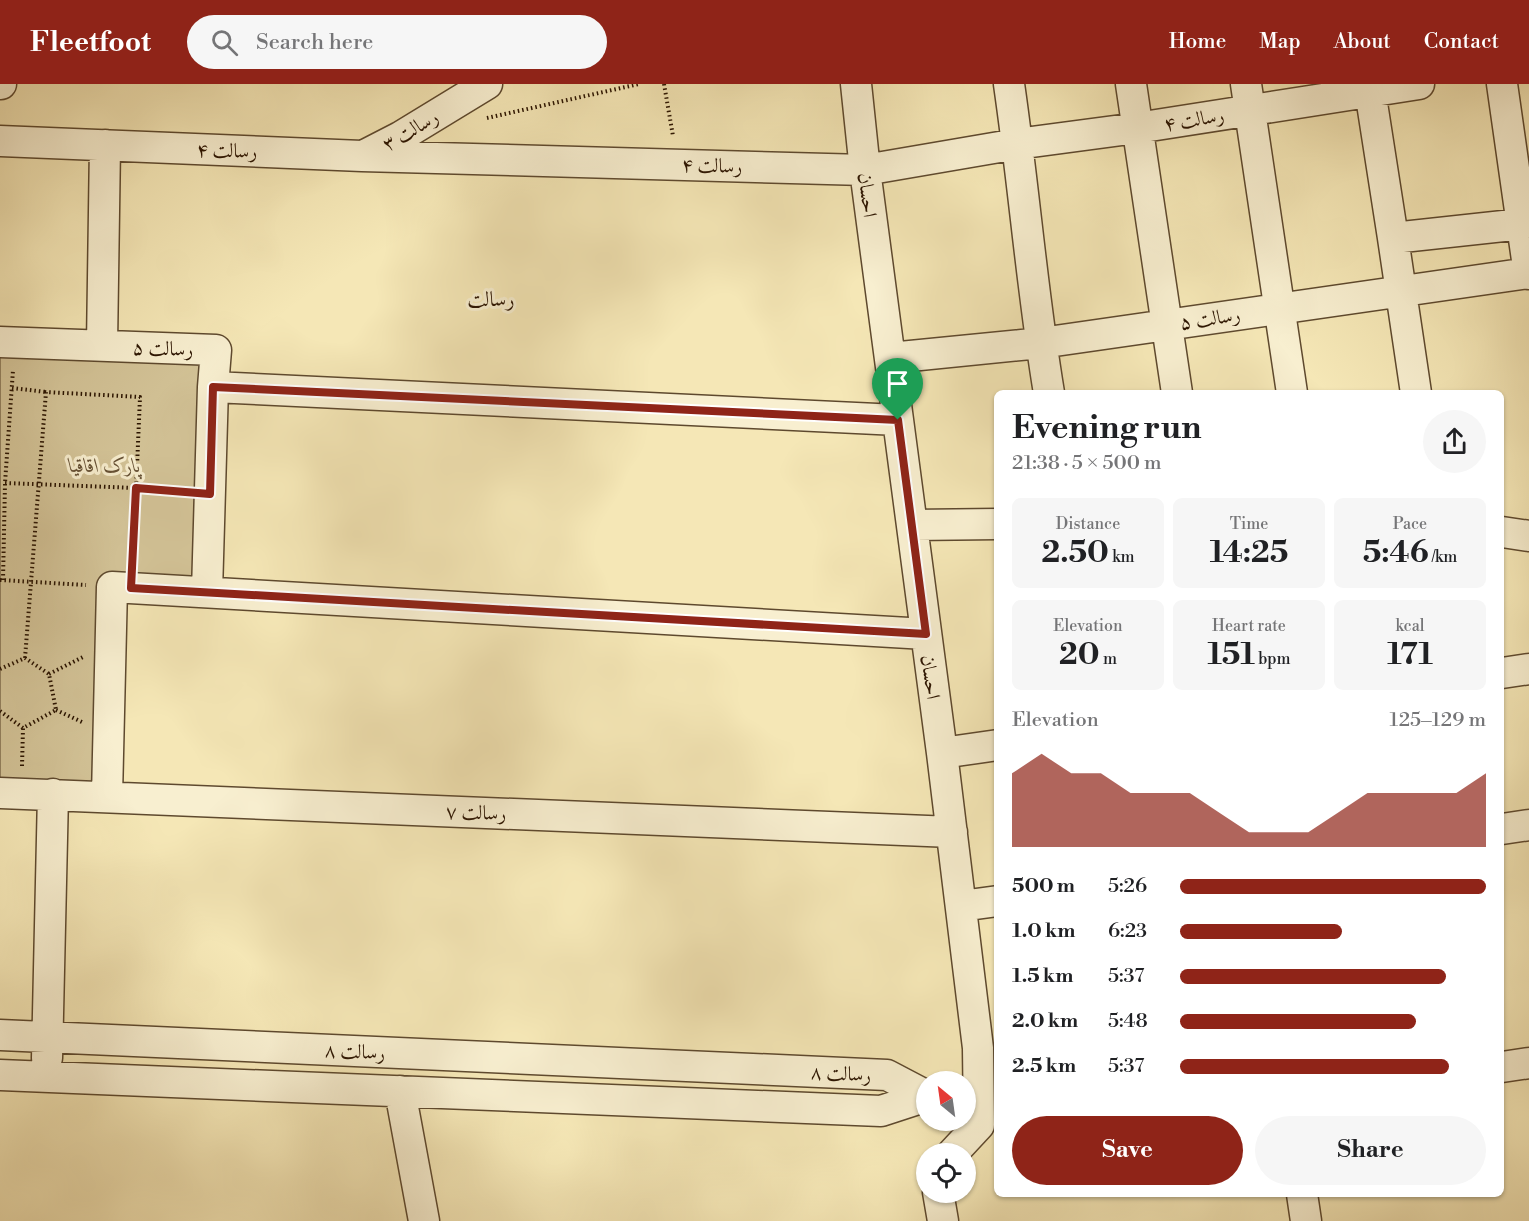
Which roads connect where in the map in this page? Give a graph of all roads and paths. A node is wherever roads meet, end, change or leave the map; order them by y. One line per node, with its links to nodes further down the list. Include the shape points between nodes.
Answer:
1 (487, 84): 16 (street, رسالت ۳)
2 (639, 84): 11 (path)
3 (664, 84): 17 (path)
4 (856, 84): 18 (street, احسان)
5 (1009, 84): 14 (street)
6 (1131, 84): 12 (street)
7 (1419, 84): 9 (street, رسالت ۴)
8 (1502, 84): 19 (street)
9 (1370, 88): 10 (street, رسالت ۴); 20 (street)
10 (1248, 97): 12 (street, رسالت ۴); 23 (street)
11 (480, 120)
12 (1137, 128): 14 (street, رسالت ۴); 24 (street)
13 (0, 141): 15 (street, رسالت ۴)
14 (1017, 144): 18 (street, رسالت ۴); 26 (street)
15 (105, 145): 16 (street, رسالت ۴); 27 (street)
16 (362, 156): 17 (street, رسالت ۴)
17 (678, 165): 18 (street, رسالت ۴)
18 (865, 170): 28 (street, احسان)
19 (1522, 224): 20 (street); 21 (street)
20 (1394, 238): 22 (street)
21 (1529, 273): 22 (street, رسالت ۵)
22 (1402, 291): 23 (street, رسالت ۵); 34 (street)
23 (1279, 309): 24 (street, رسالت ۵); 33 (street)
24 (1167, 325): 26 (street, رسالت ۵); 32 (street)
25 (7, 342): 27 (street, رسالت ۵); 30 (path)
26 (1041, 342): 28 (street, رسالت ۵); 31 (street)
27 (102, 345): 29 (street, رسالت ۵, via 216,350)
28 (890, 358): 36 (street, احسان)
29 (213, 387): 36 (street); 40 (street)
30 (12, 388): 35 (path); 37 (path)
31 (1049, 390)
32 (1177, 390)
33 (1292, 390)
34 (1416, 390)
35 (46, 392): 38 (path); 39 (path, via 140,397)
36 (898, 420): 41 (street, احسان)
37 (5, 483): 38 (path); 45 (path)
38 (39, 484): 39 (path); 46 (path)
39 (136, 488): 40 (path); 47 (path)
40 (210, 494): 48 (street)
41 (912, 525): 42 (street); 49 (street, احسان)
42 (994, 525)
43 (1504, 532): 44 (street)
44 (1529, 536)
45 (1, 580): 46 (path)
46 (32, 582): 47 (path); 50 (path)
47 (122, 587): 48 (street); 60 (street)
48 (207, 592): 49 (street)
49 (926, 634): 57 (street, احسان)
50 (25, 658): 51 (path); 55 (path, via 49,674 56,710)
51 (0, 669)
52 (1529, 669): 53 (street)
53 (1504, 673)
54 (0, 711): 55 (path)
55 (23, 728): 58 (path)
56 (994, 746): 57 (street)
57 (942, 753): 63 (street, احسان)
58 (11, 793): 59 (street, رسالت ۷)
59 (53, 794): 60 (street, رسالت ۷); 67 (street)
60 (107, 796): 63 (street, رسالت ۷)
61 (1529, 825): 62 (street)
62 (1504, 829)
63 (952, 832): 65 (street, احسان)
64 (994, 902): 65 (street)
65 (961, 906): 75 (street, احسان, via 978,1048)
66 (0, 1035): 67 (street, رسالت ۸)
67 (47, 1038): 71 (street); 72 (street, رسالت ۸, via 887,1075)
68 (1529, 1063): 69 (street)
69 (1504, 1067)
70 (0, 1075): 71 (street, رسالت ۸)
71 (46, 1077): 73 (street, رسالت ۸)
72 (916, 1090)
73 (400, 1091): 74 (street, رسالت ۸, via 881,1111); 79 (street)
74 (916, 1100)
75 (981, 1122): 76 (street, احسان)
76 (962, 1143)
77 (1302, 1197): 81 (street)
78 (940, 1203): 80 (street)
79 (424, 1221)
80 (943, 1221)
81 (1306, 1221)

